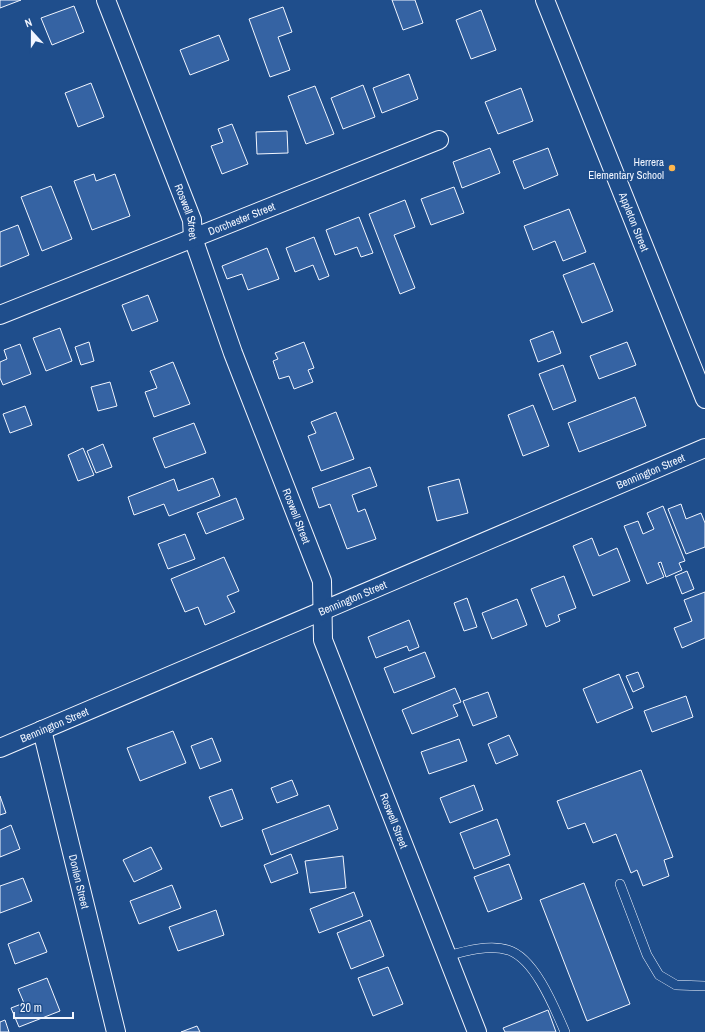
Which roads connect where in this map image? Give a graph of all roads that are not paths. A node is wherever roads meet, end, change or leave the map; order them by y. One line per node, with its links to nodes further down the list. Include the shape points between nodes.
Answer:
1 (106, 0): 4 (street, Roswell Street, via 192,220)
2 (545, 0): 6 (street, Appleton Street)
3 (439, 140): 4 (street, Dorchester Street)
4 (193, 238): 5 (street, Dorchester Street); 8 (street, Roswell Street, via 233,353 322,581)
5 (0, 315)
6 (705, 399)
7 (705, 448): 8 (street, Bennington Street)
8 (322, 611): 9 (street, Bennington Street); 12 (street, Roswell Street, via 323,640)
9 (42, 730): 10 (street, Bennington Street); 14 (street, Donlen Street)
10 (0, 748)
11 (620, 884): 13 (lane, via 647,954 659,975 676,986)
12 (447, 956): 15 (street, Roswell Street); 16 (lane, via 492,948 509,950 523,960 544,985)
13 (705, 986)
14 (116, 1032)
15 (477, 1032)
16 (566, 1032)

